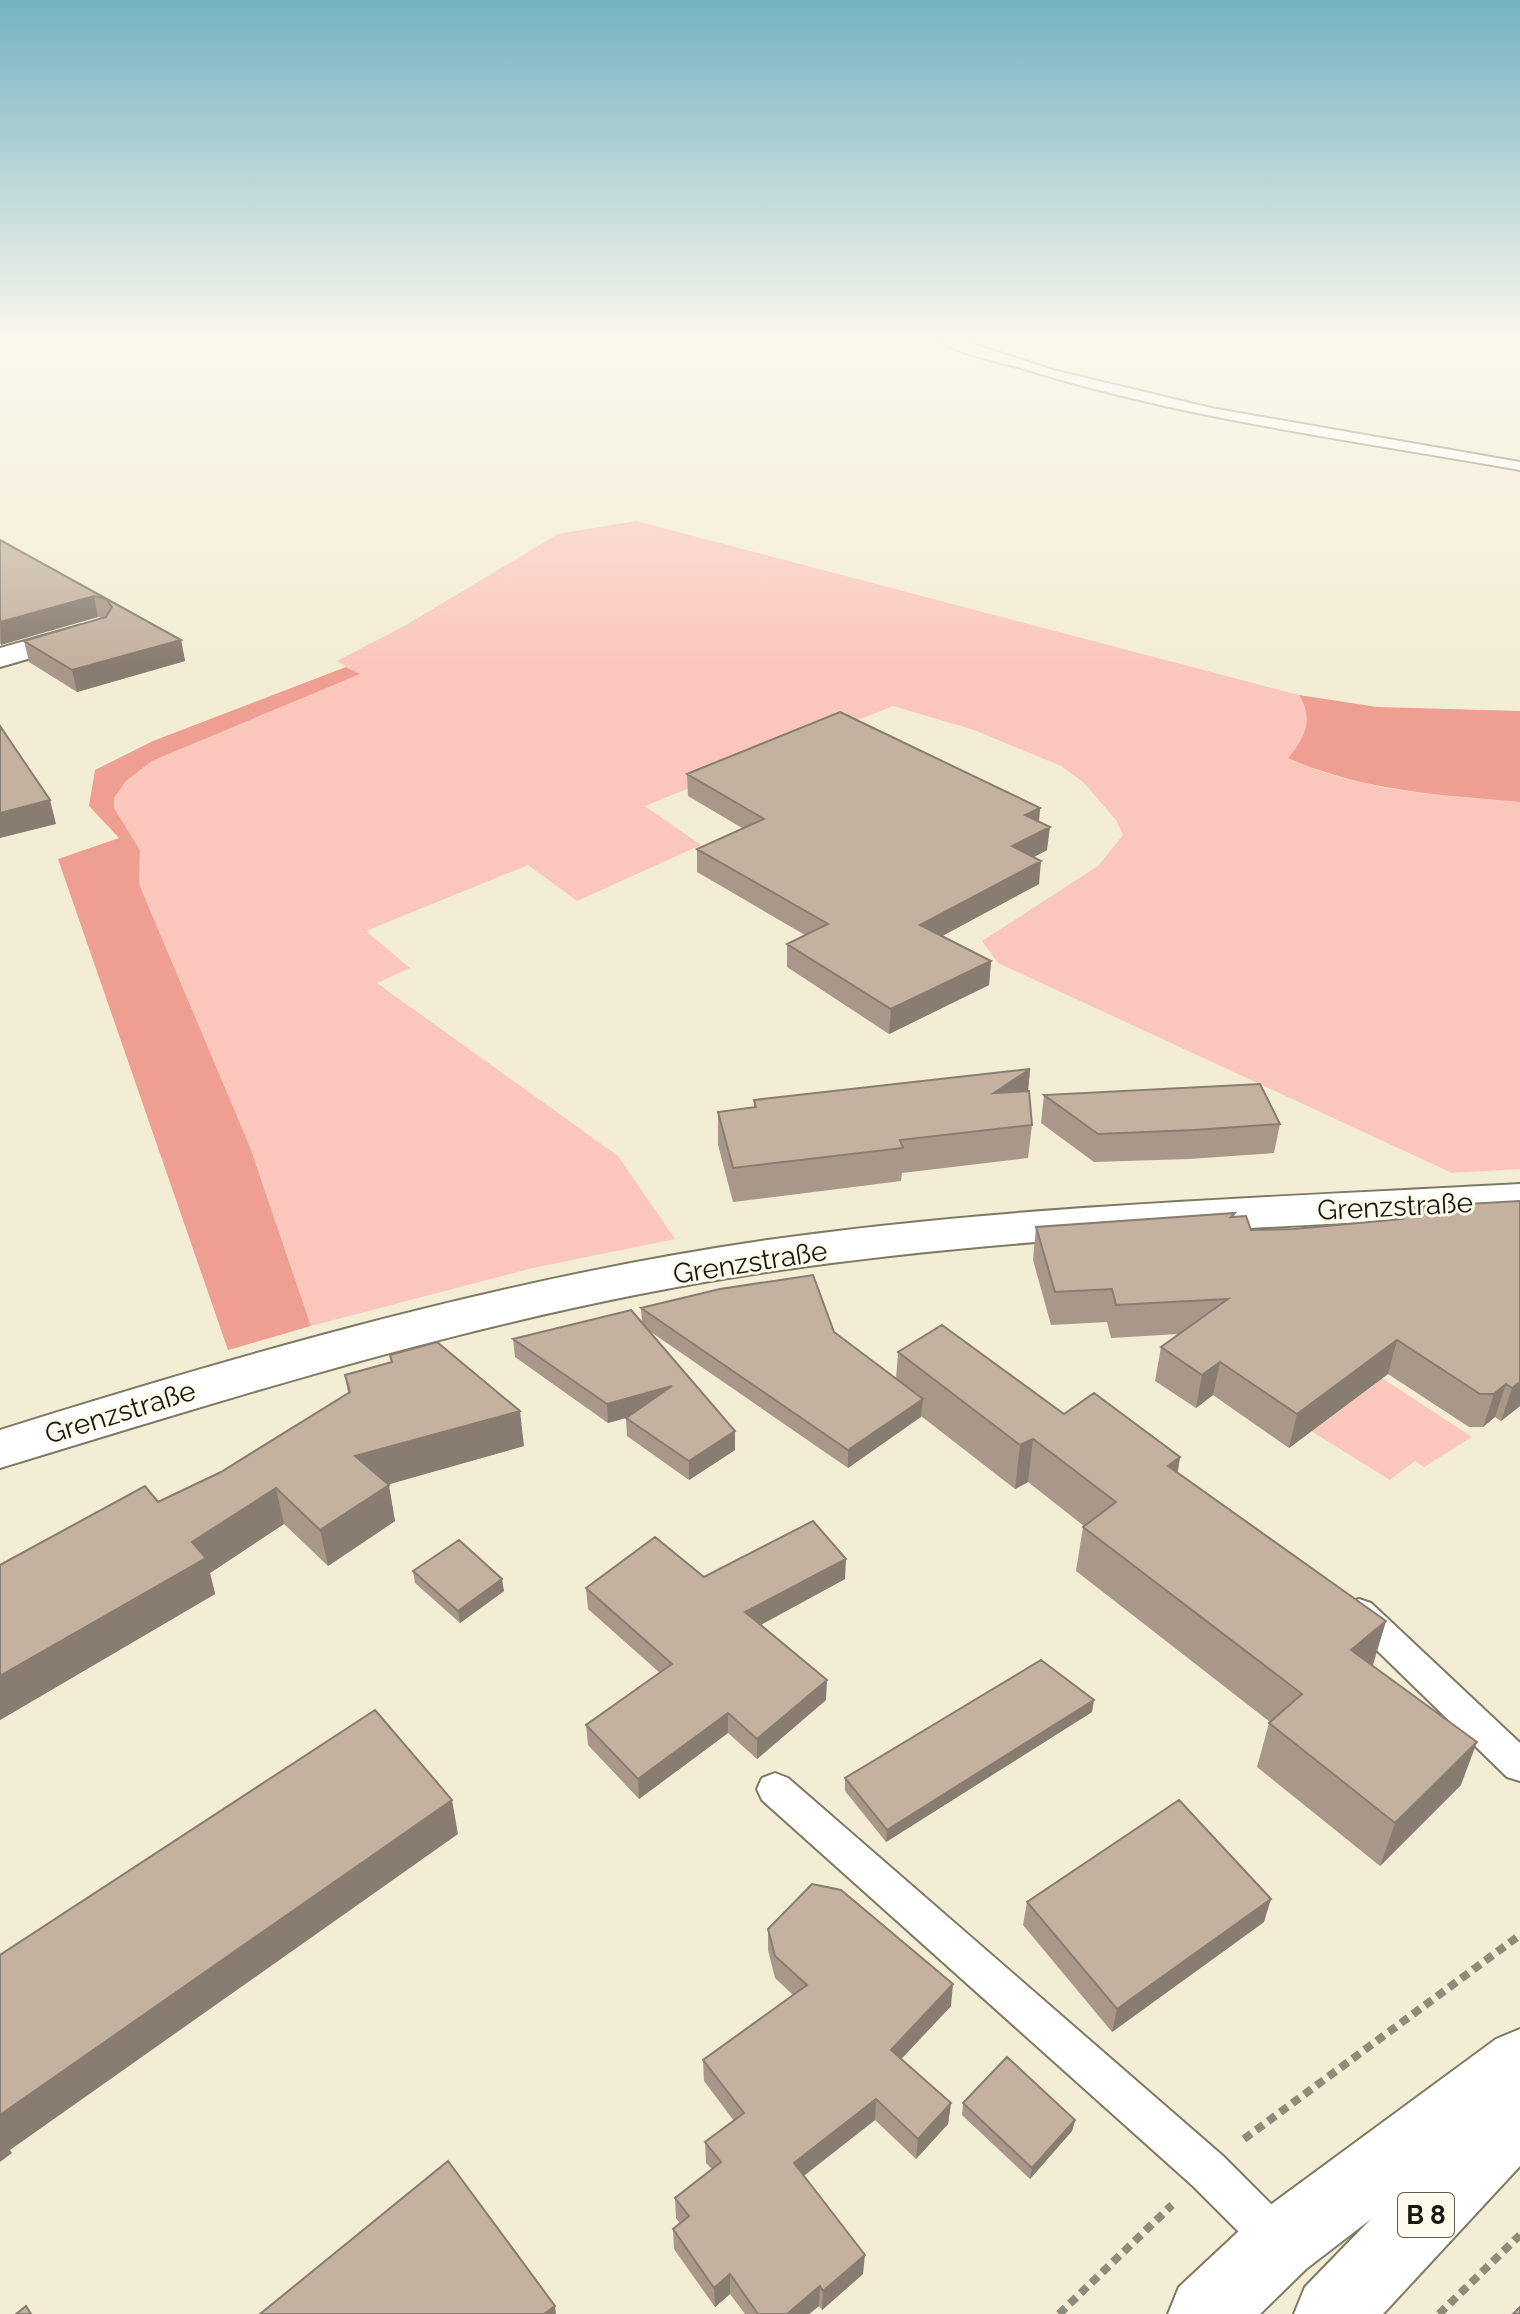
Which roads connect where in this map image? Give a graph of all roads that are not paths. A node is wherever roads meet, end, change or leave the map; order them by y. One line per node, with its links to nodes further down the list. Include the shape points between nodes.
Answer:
1 (1389, 446): 2 (lane)
2 (1520, 466)
3 (99, 629): 4 (street)
4 (0, 658)
5 (1520, 1199): 6 (street, Grenzstraße, via 1122,1220 789,1253 447,1322 148,1402)
6 (0, 1449)
7 (1335, 1595): 8 (lane)
8 (1520, 1766)
9 (775, 1789): 12 (lane, via 1208,2171)
10 (1520, 2063): 12 (street, B 8)
11 (1520, 2115): 14 (street, B 8)
12 (1280, 2243): 13 (street, B 8)
13 (1206, 2314)
14 (1332, 2314)

